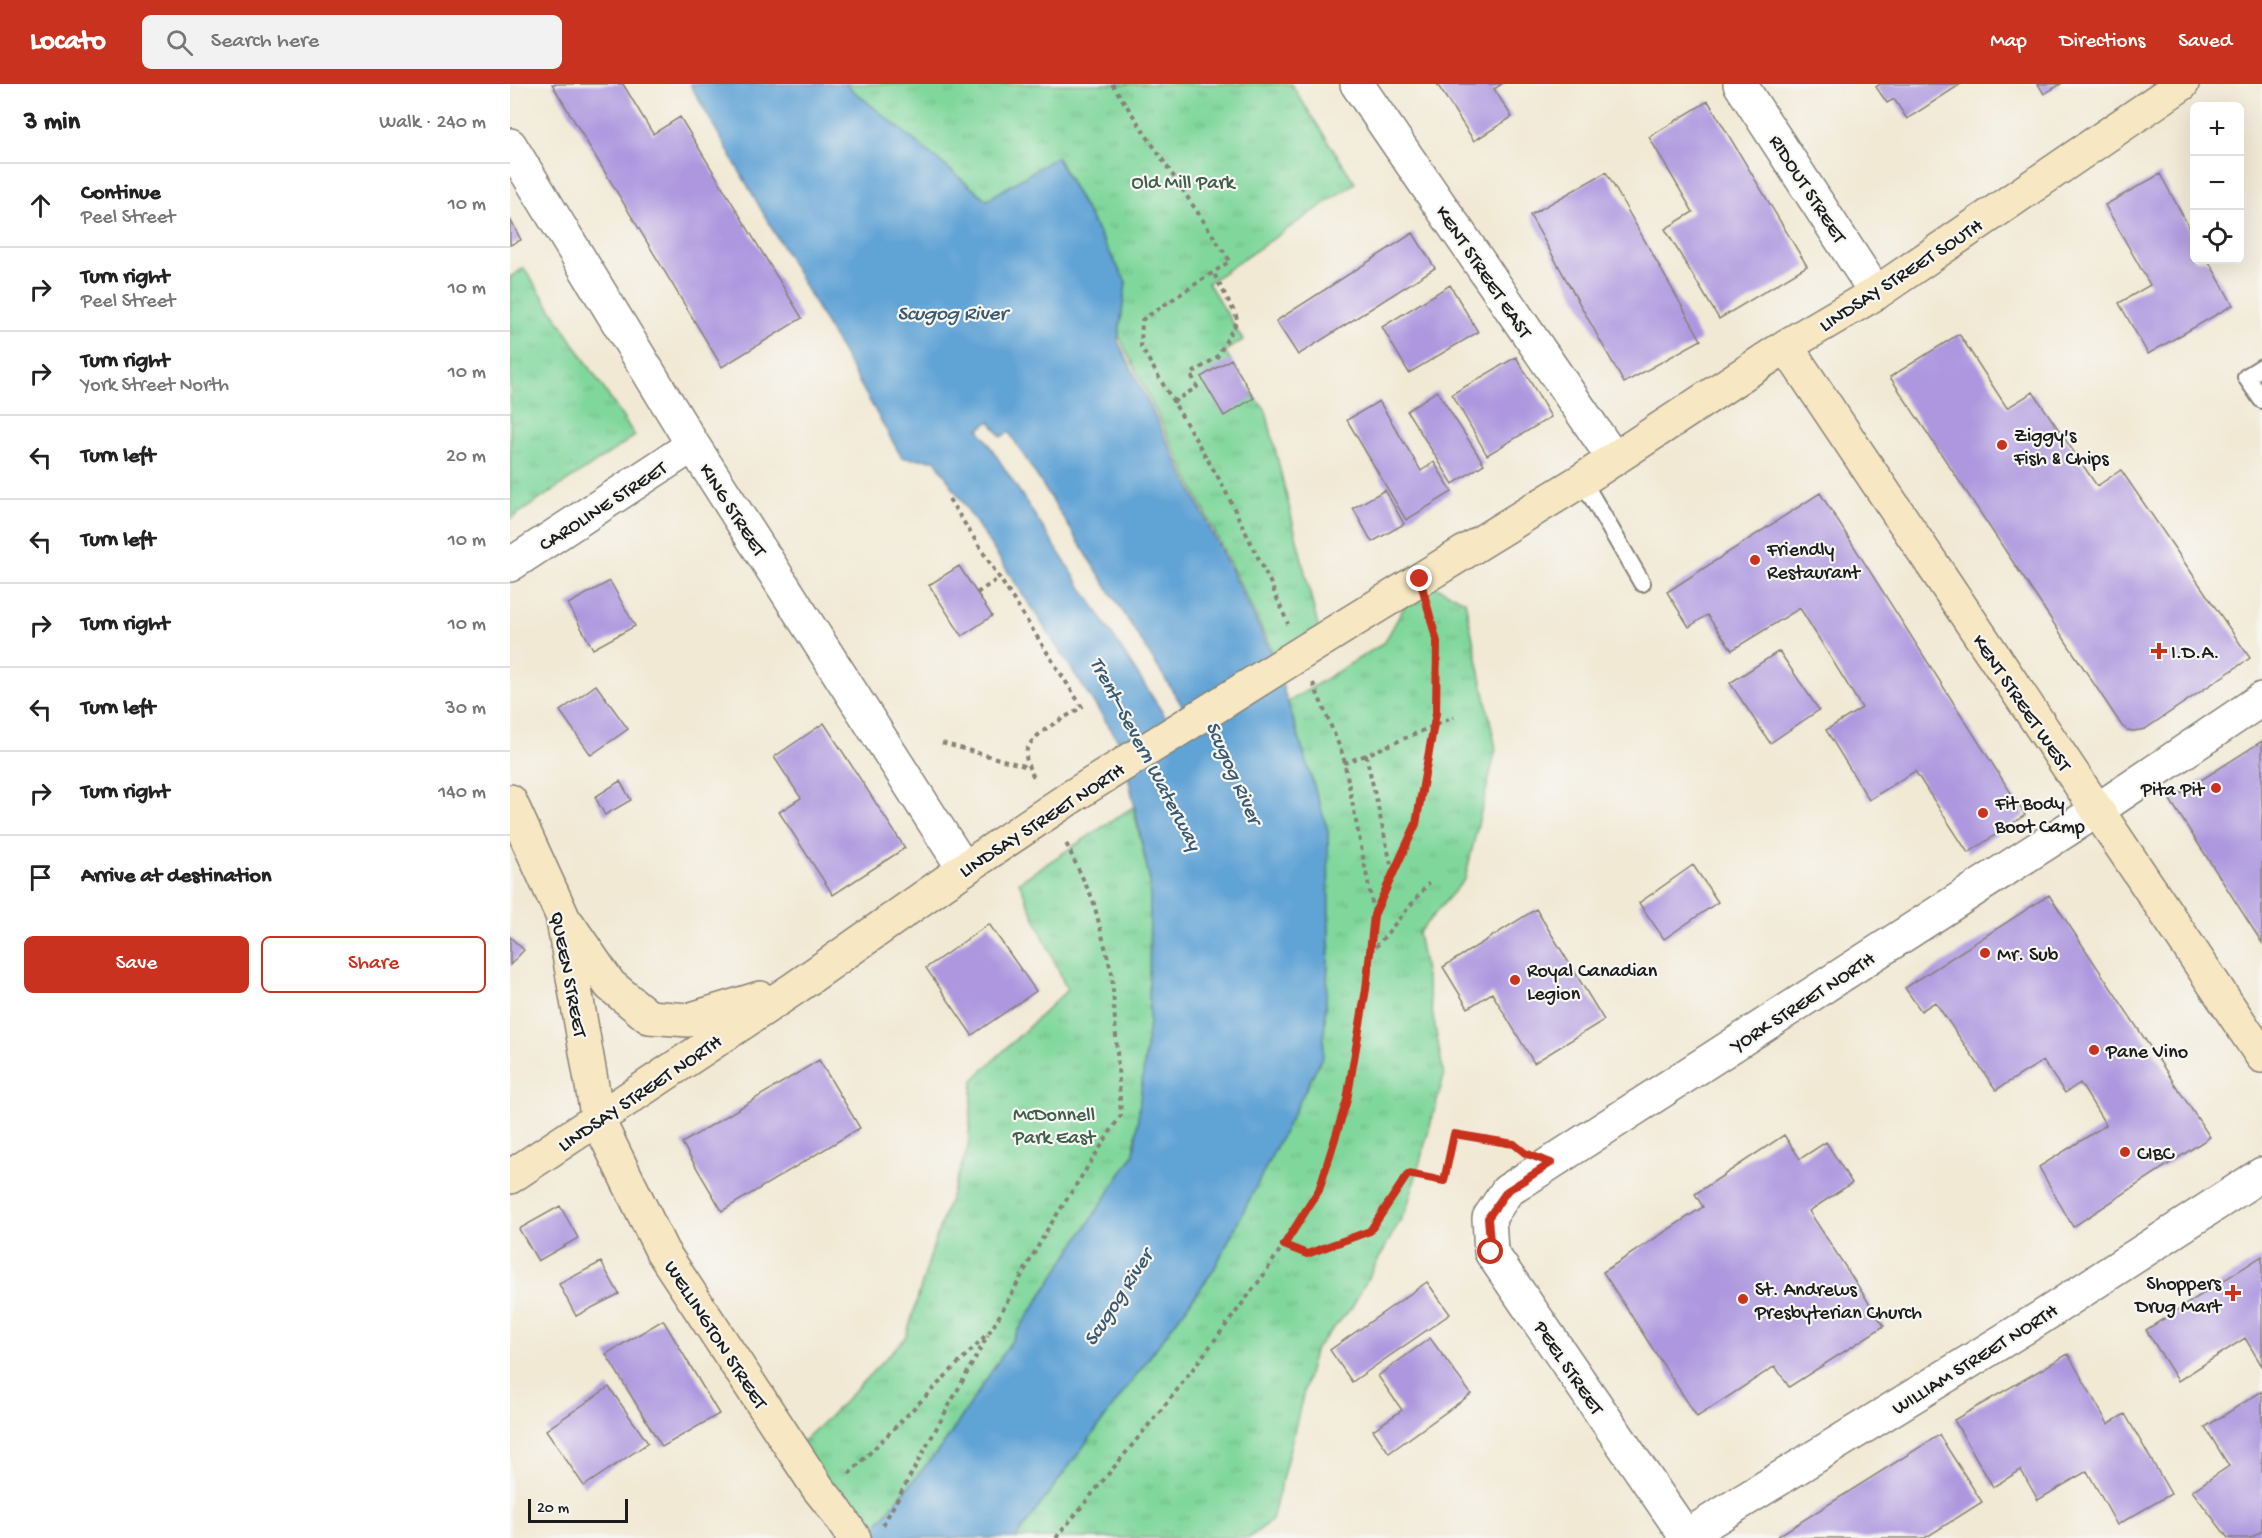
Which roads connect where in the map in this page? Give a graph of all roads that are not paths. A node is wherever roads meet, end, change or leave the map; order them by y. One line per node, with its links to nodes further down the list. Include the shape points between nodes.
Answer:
1 (1357, 84): 10 (street, KENT STREET EAST)
2 (1740, 84): 5 (street, RIDOUT STREET)
3 (2182, 84): 5 (main road, LINDSAY STREET SOUTH)
4 (510, 145): 9 (street, KING STREET)
5 (1876, 292): 6 (main road, LINDSAY STREET SOUTH)
6 (1786, 346): 10 (main road, LINDSAY STREET SOUTH); 16 (main road, KENT STREET WEST)
7 (2262, 367): 8 (lane, via 2246,376)
8 (2262, 400)
9 (693, 445): 12 (street, CAROLINE STREET); 17 (street, KING STREET)
10 (1614, 459): 11 (main road, LINDSAY STREET NORTH)
11 (1582, 480): 13 (lane); 17 (main road, LINDSAY STREET NORTH, bridge, via 1061,804)
12 (510, 566)
13 (1642, 583)
14 (2262, 699): 16 (street, YORK STREET NORTH)
15 (510, 801): 18 (main road, QUEEN STREET)
16 (2096, 811): 20 (main road, KENT STREET WEST); 24 (street, YORK STREET NORTH)
17 (964, 869): 19 (main road, LINDSAY STREET NORTH)
18 (562, 915): 19 (main road, via 610,985 650,1017 688,1020); 21 (main road, QUEEN STREET)
19 (795, 988): 21 (main road, LINDSAY STREET NORTH)
20 (2262, 1056)
21 (598, 1120): 23 (main road, LINDSAY STREET NORTH); 25 (main road, WELLINGTON STREET, via 662,1251 826,1498)
22 (2262, 1174): 26 (street, WILLIAM STREET NORTH, via 2040,1318)
23 (510, 1177)
24 (1507, 1191): 26 (street, PEEL STREET, via 1488,1218 1491,1252)
25 (866, 1533)
26 (1686, 1537)

